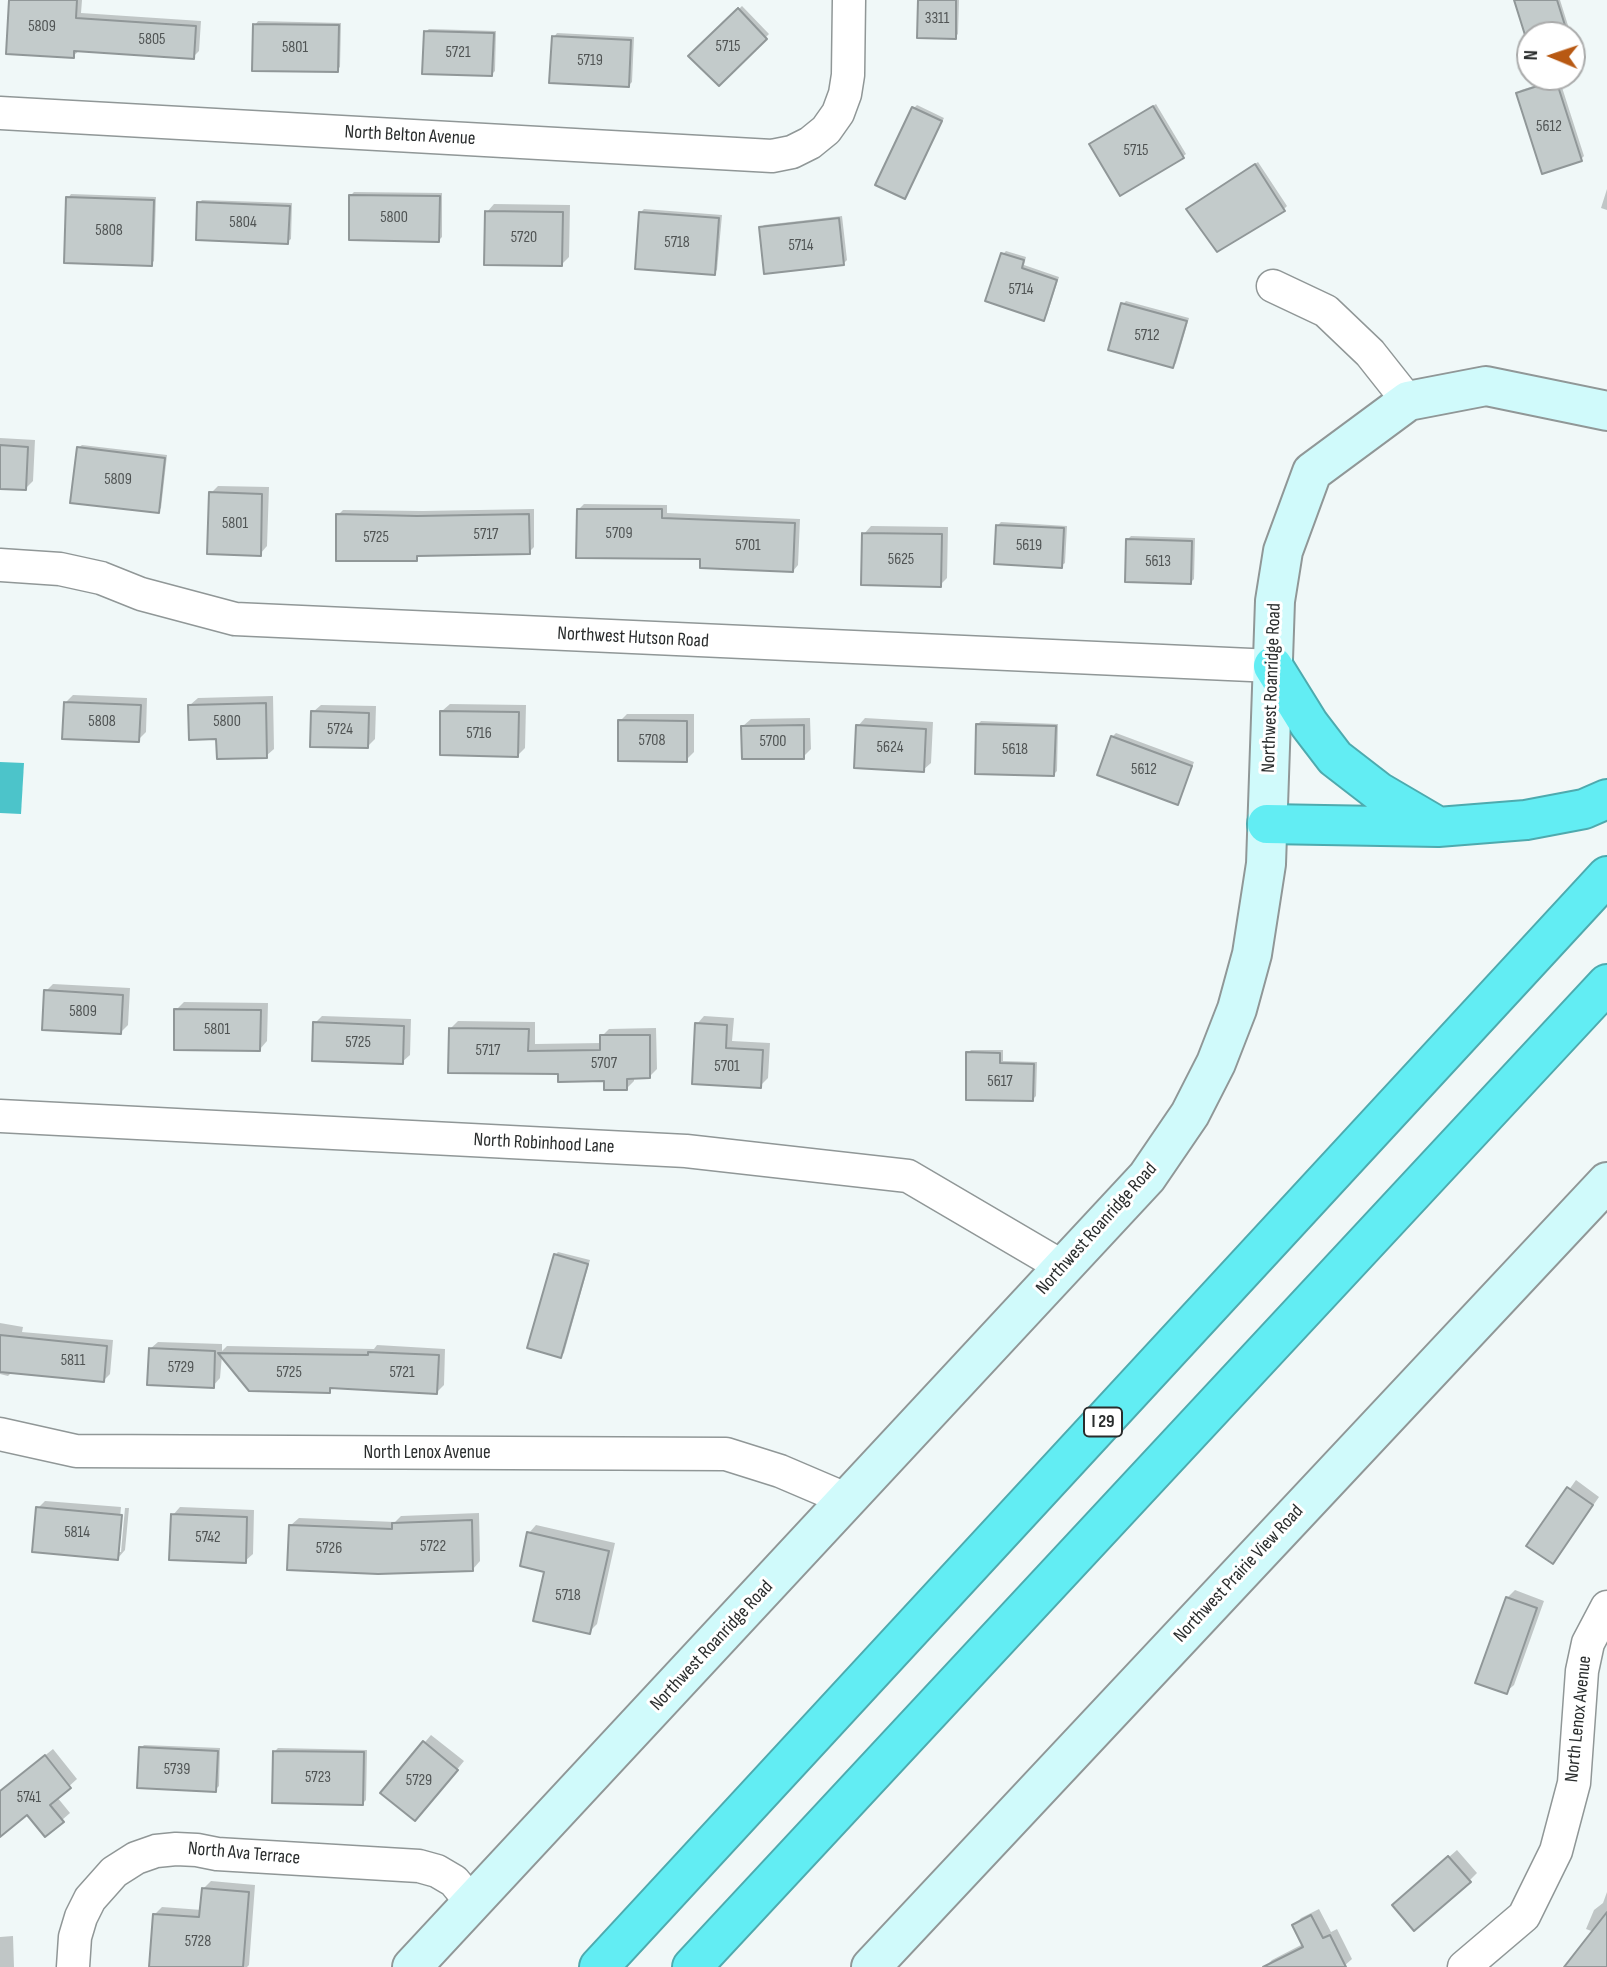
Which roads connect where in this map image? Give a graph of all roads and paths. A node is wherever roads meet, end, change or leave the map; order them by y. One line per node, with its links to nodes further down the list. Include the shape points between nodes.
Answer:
1 (849, 0): 2 (street, North Belton Avenue, via 848,75 838,114 816,138 792,152 772,156)
2 (0, 113)
3 (1273, 286): 4 (street, via 1326,312 1370,353)
4 (1408, 401): 5 (street, Northwest Roanridge Road, via 1486,386); 7 (street, Northwest Roanridge Road, via 1312,472 1283,551 1275,601)
5 (1607, 411)
6 (0, 565): 7 (street, Northwest Hutson Road, via 60,569 102,578 141,594 235,620)
7 (1273, 667): 9 (street, Northwest Roanridge Road); 10 (highway, via 1335,758 1379,792)
8 (1607, 799): 10 (highway, via 1584,809 1526,820)
9 (1267, 824): 10 (highway); 15 (street, Northwest Roanridge Road, via 1266,864 1252,954 1216,1063 1159,1162)
10 (1438, 827)
11 (1607, 876): 22 (highway, I 29)
12 (1607, 984): 23 (highway)
13 (0, 1116): 15 (street, North Robinhood Lane, via 686,1151 908,1176)
14 (1607, 1182): 24 (street, Northwest Prairie View Road)
15 (1063, 1267): 17 (street, Northwest Roanridge Road)
16 (0, 1434): 17 (street, North Lenox Avenue, via 76,1451 726,1454)
17 (848, 1500): 19 (street, Northwest Roanridge Road)
18 (1607, 1607): 25 (street, North Lenox Avenue, via 1588,1643 1582,1671 1574,1783 1556,1851 1524,1916)
19 (472, 1903): 20 (street, North Ava Terrace, via 454,1881 419,1866 197,1850 156,1852 114,1872 90,1899 75,1937); 21 (street, Northwest Roanridge Road)
20 (73, 1967)
21 (412, 1967)
22 (599, 1967)
23 (692, 1967)
24 (871, 1967)
25 (1464, 1967)

